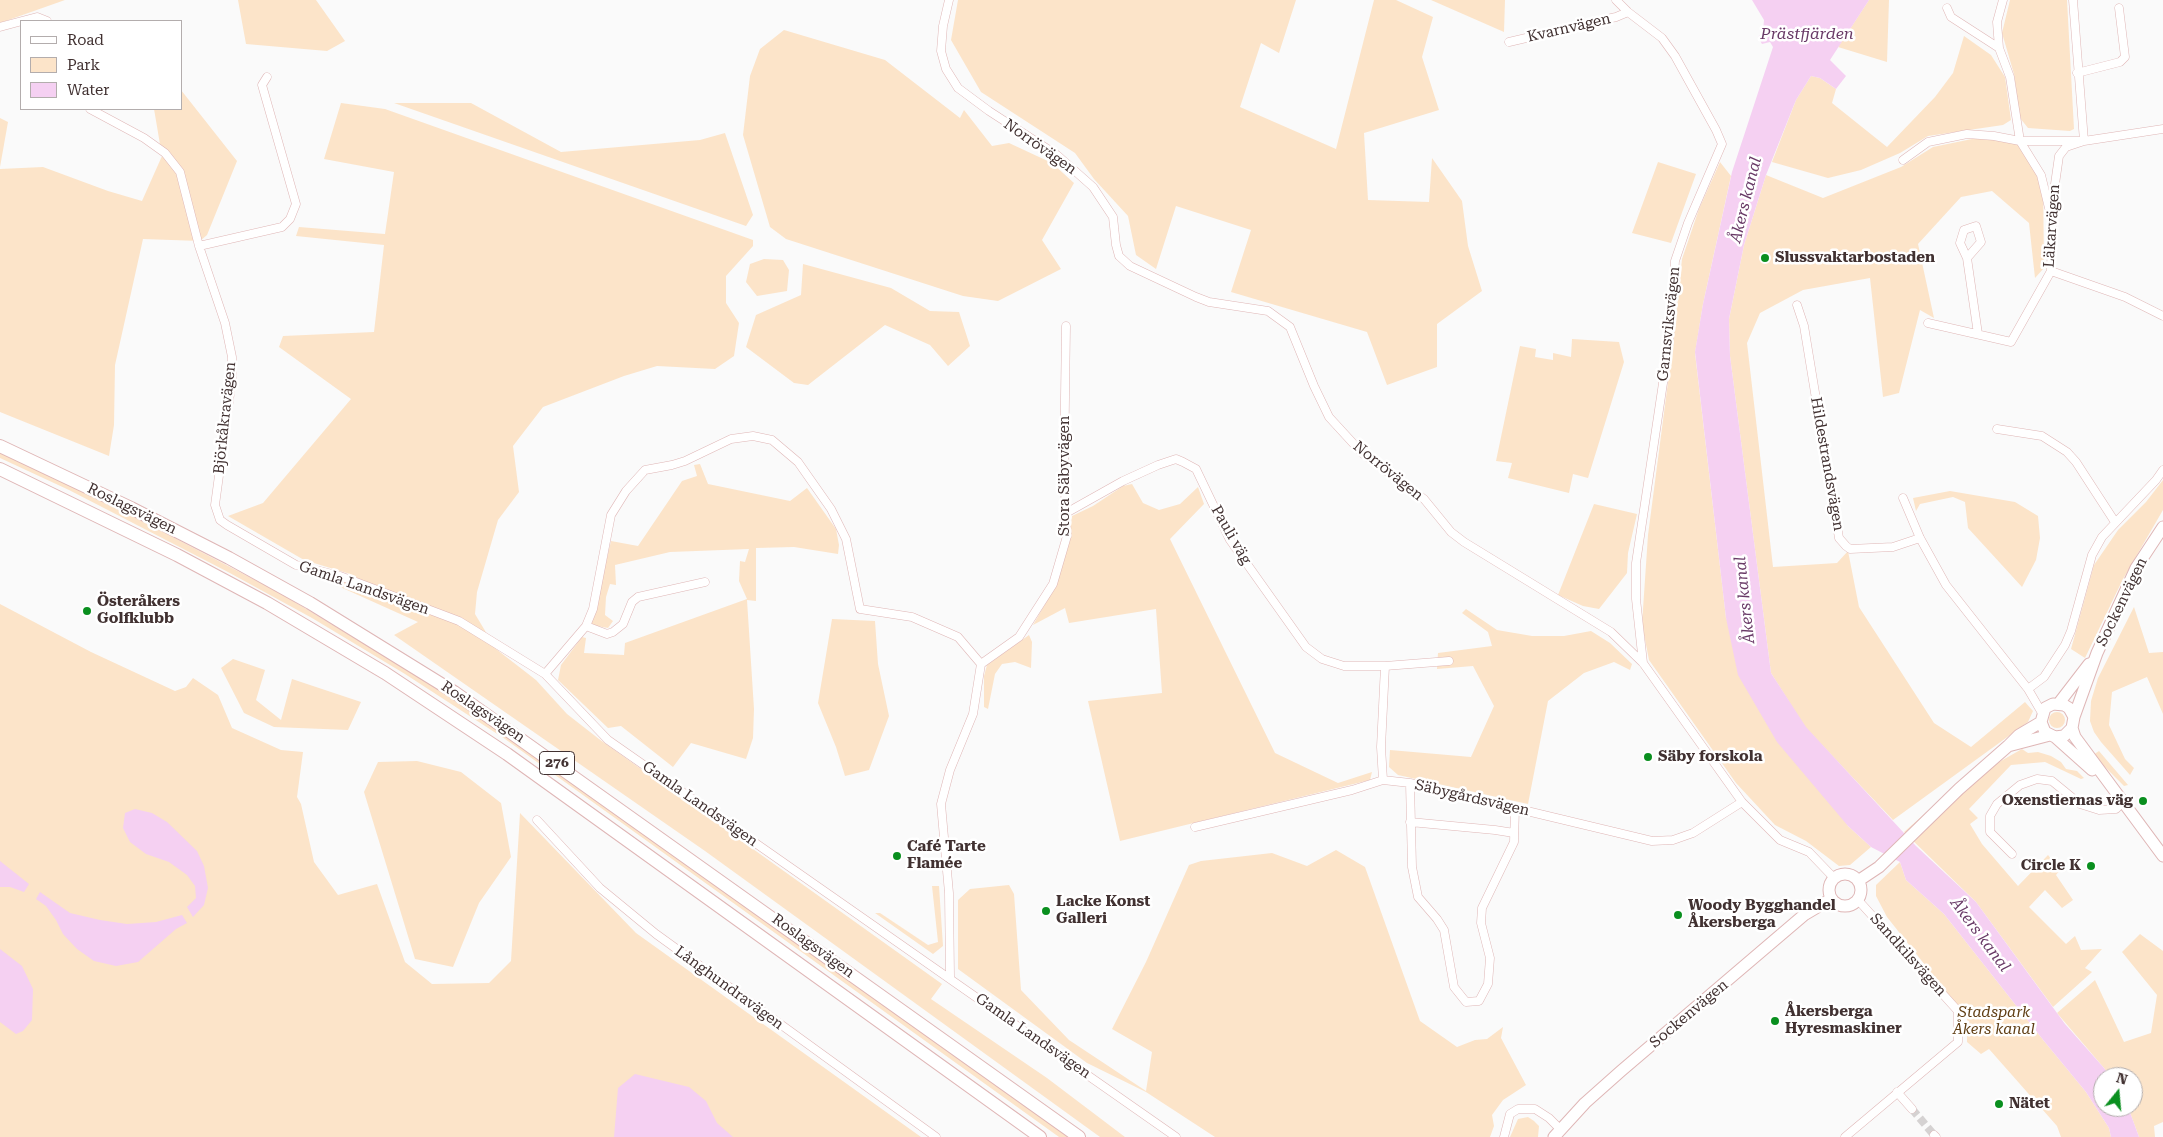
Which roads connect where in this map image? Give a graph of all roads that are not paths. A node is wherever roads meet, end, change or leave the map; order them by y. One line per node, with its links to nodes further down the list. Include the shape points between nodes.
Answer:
1 (949, 0): 46 (street, Norrövägen, via 941,52 946,69 958,88 1057,155 1093,187 1113,217 1119,256 1130,266 1196,297 1268,311 1281,319 1290,327 1330,417 1362,453 1424,499 1451,532 1464,542 1611,632)
2 (1616, 0): 7 (street, Garnsviksvägen)
3 (2003, 0): 13 (street, via 1997,22)
4 (2073, 0): 14 (street)
5 (1947, 8): 13 (street, via 1952,17)
6 (2119, 8): 14 (street, via 2125,57 2120,62)
7 (1628, 12): 12 (street, Kvarnvägen); 46 (street, Garnsviksvägen, via 1662,38 1722,144 1675,261 1669,343 1636,563 1636,599)
8 (27, 20): 9 (street, via 37,17)
9 (45, 20)
10 (20, 22): 11 (street)
11 (0, 28)
12 (1509, 42)
13 (2000, 48): 18 (street, via 2010,77)
14 (2077, 73): 19 (street)
15 (267, 77): 22 (street, via 262,85 296,204 290,219 282,226)
16 (92, 110): 22 (street, Björkåkravägen, via 144,138 165,153 180,172)
17 (2163, 129): 19 (street)
18 (2020, 141): 19 (street); 20 (street, via 1966,134 1928,142); 21 (street, via 2041,175)
19 (2084, 141): 21 (street, Läkarvägen, via 2066,147 2059,156)
20 (1903, 160)
21 (2051, 212): 24 (street, Läkarvägen)
22 (199, 246): 35 (street, Björkåkravägen, via 225,323 232,357 232,379)
23 (1967, 258): 29 (street)
24 (2051, 271): 26 (street, via 2125,297); 29 (street, Läkarvägen, via 2011,342)
25 (1796, 305): 39 (street, Hildestrandsvägen, via 1804,326 1839,538 1850,548 1893,547)
26 (2163, 316)
27 (1928, 323): 29 (street, Läkarvägen)
28 (1066, 326): 36 (street, Stora Säbyvägen)
29 (1978, 334)
30 (1997, 429): 37 (street, via 2042,436 2067,452)
31 (0, 446): 77 (main road, Roslagsvägen / 276, via 237,562 310,602 454,692)
32 (0, 469): 76 (main road, Roslagsvägen / 276, via 178,555 385,673 507,754)
33 (2163, 470): 37 (street)
34 (1903, 498): 39 (street)
35 (215, 505): 49 (street, Gamla Landsvägen, via 220,520 296,566 340,576 459,621)
36 (1066, 513): 47 (street, Stora Säbyvägen, via 1068,536 1053,584 1019,637); 48 (street, Pauli väg, via 1158,465 1176,459 1183,462 1196,469 1234,546 1306,648 1344,666)
37 (2115, 522): 50 (street, via 2092,555 2072,632 2044,677)
38 (2163, 527): 44 (street, Sockenvägen, via 2136,568)
39 (1920, 538): 50 (street, via 1946,584)
40 (705, 582): 42 (street, via 638,597 632,602 623,624 613,632 607,634)
41 (914, 618): 42 (street, via 860,609 846,539 831,509 798,462 772,440 753,436 731,439 672,466 646,470 638,477 618,501 612,515 593,608); 43 (street); 47 (street, via 958,637)
42 (586, 626): 49 (street)
43 (911, 627)
44 (2097, 653): 51 (street, Sockenvägen); 52 (street, Sockenvägen)
45 (1449, 661): 48 (street, Pauli väg)
46 (1643, 663): 59 (street, Norrövägen)
47 (981, 664): 71 (street, via 973,714 950,770 941,804 949,893)
48 (1385, 666): 55 (street, via 1381,747)
49 (545, 674): 71 (street, Gamla Landsvägen, via 608,740)
50 (2028, 689): 51 (street)
51 (2048, 711): 52 (street, via 2069,708); 53 (street, via 2042,727); 54 (street, Sockenvägen)
52 (2073, 722): 53 (street, Sockenvägen, via 2064,736); 56 (street, via 2075,737)
53 (2052, 736): 54 (street, Sockenvägen); 56 (street)
54 (2008, 746): 68 (street, Sockenvägen, via 1879,867)
55 (1383, 780): 57 (street, Säbygårdsvägen); 63 (street, Säbygårdsvägen)
56 (2107, 782): 58 (street)
57 (1410, 783): 60 (street, Säbygårdsvägen); 62 (street)
58 (2124, 801): 65 (street, via 2116,809 2099,810 2080,804 2052,781 2037,779 2020,786 1997,804 1990,816 1990,832); 66 (street)
59 (1742, 802): 60 (street, Säbygårdsvägen, via 1693,833 1673,840 1652,841); 67 (street, Norrövägen, via 1780,840 1808,852)
60 (1515, 808): 64 (street)
61 (537, 820): 75 (street, Långhundravägen, via 582,870 650,929)
62 (1410, 822): 64 (street); 64 (street, via 1412,867 1418,897 1444,930 1454,987 1466,1002 1479,1001 1488,984 1490,958 1481,923 1482,908 1514,842)
63 (1195, 827)
64 (1514, 833)
65 (2012, 854)
66 (2163, 856)
67 (1834, 878): 68 (street, via 1845,874); 69 (street, via 1829,886)
68 (1858, 881): 70 (street, via 1861,889)
69 (1831, 898): 70 (street, via 1844,906 1851,906); 74 (street, Sockenvägen, via 1804,915 1620,1071)
70 (1858, 900): 72 (street, Sandkilsvägen, via 1958,1011 1958,1042)
71 (950, 978): 78 (street, Gamla Landsvägen)
72 (1897, 1092): 73 (street); 80 (street, Sandkilsvägen)
73 (1912, 1109)
74 (1557, 1133): 79 (street, via 1549,1118 1535,1109 1518,1109 1510,1114)
75 (936, 1137)
76 (1040, 1137)
77 (1079, 1137)
78 (1176, 1137)
79 (1504, 1137)
80 (1845, 1137)

